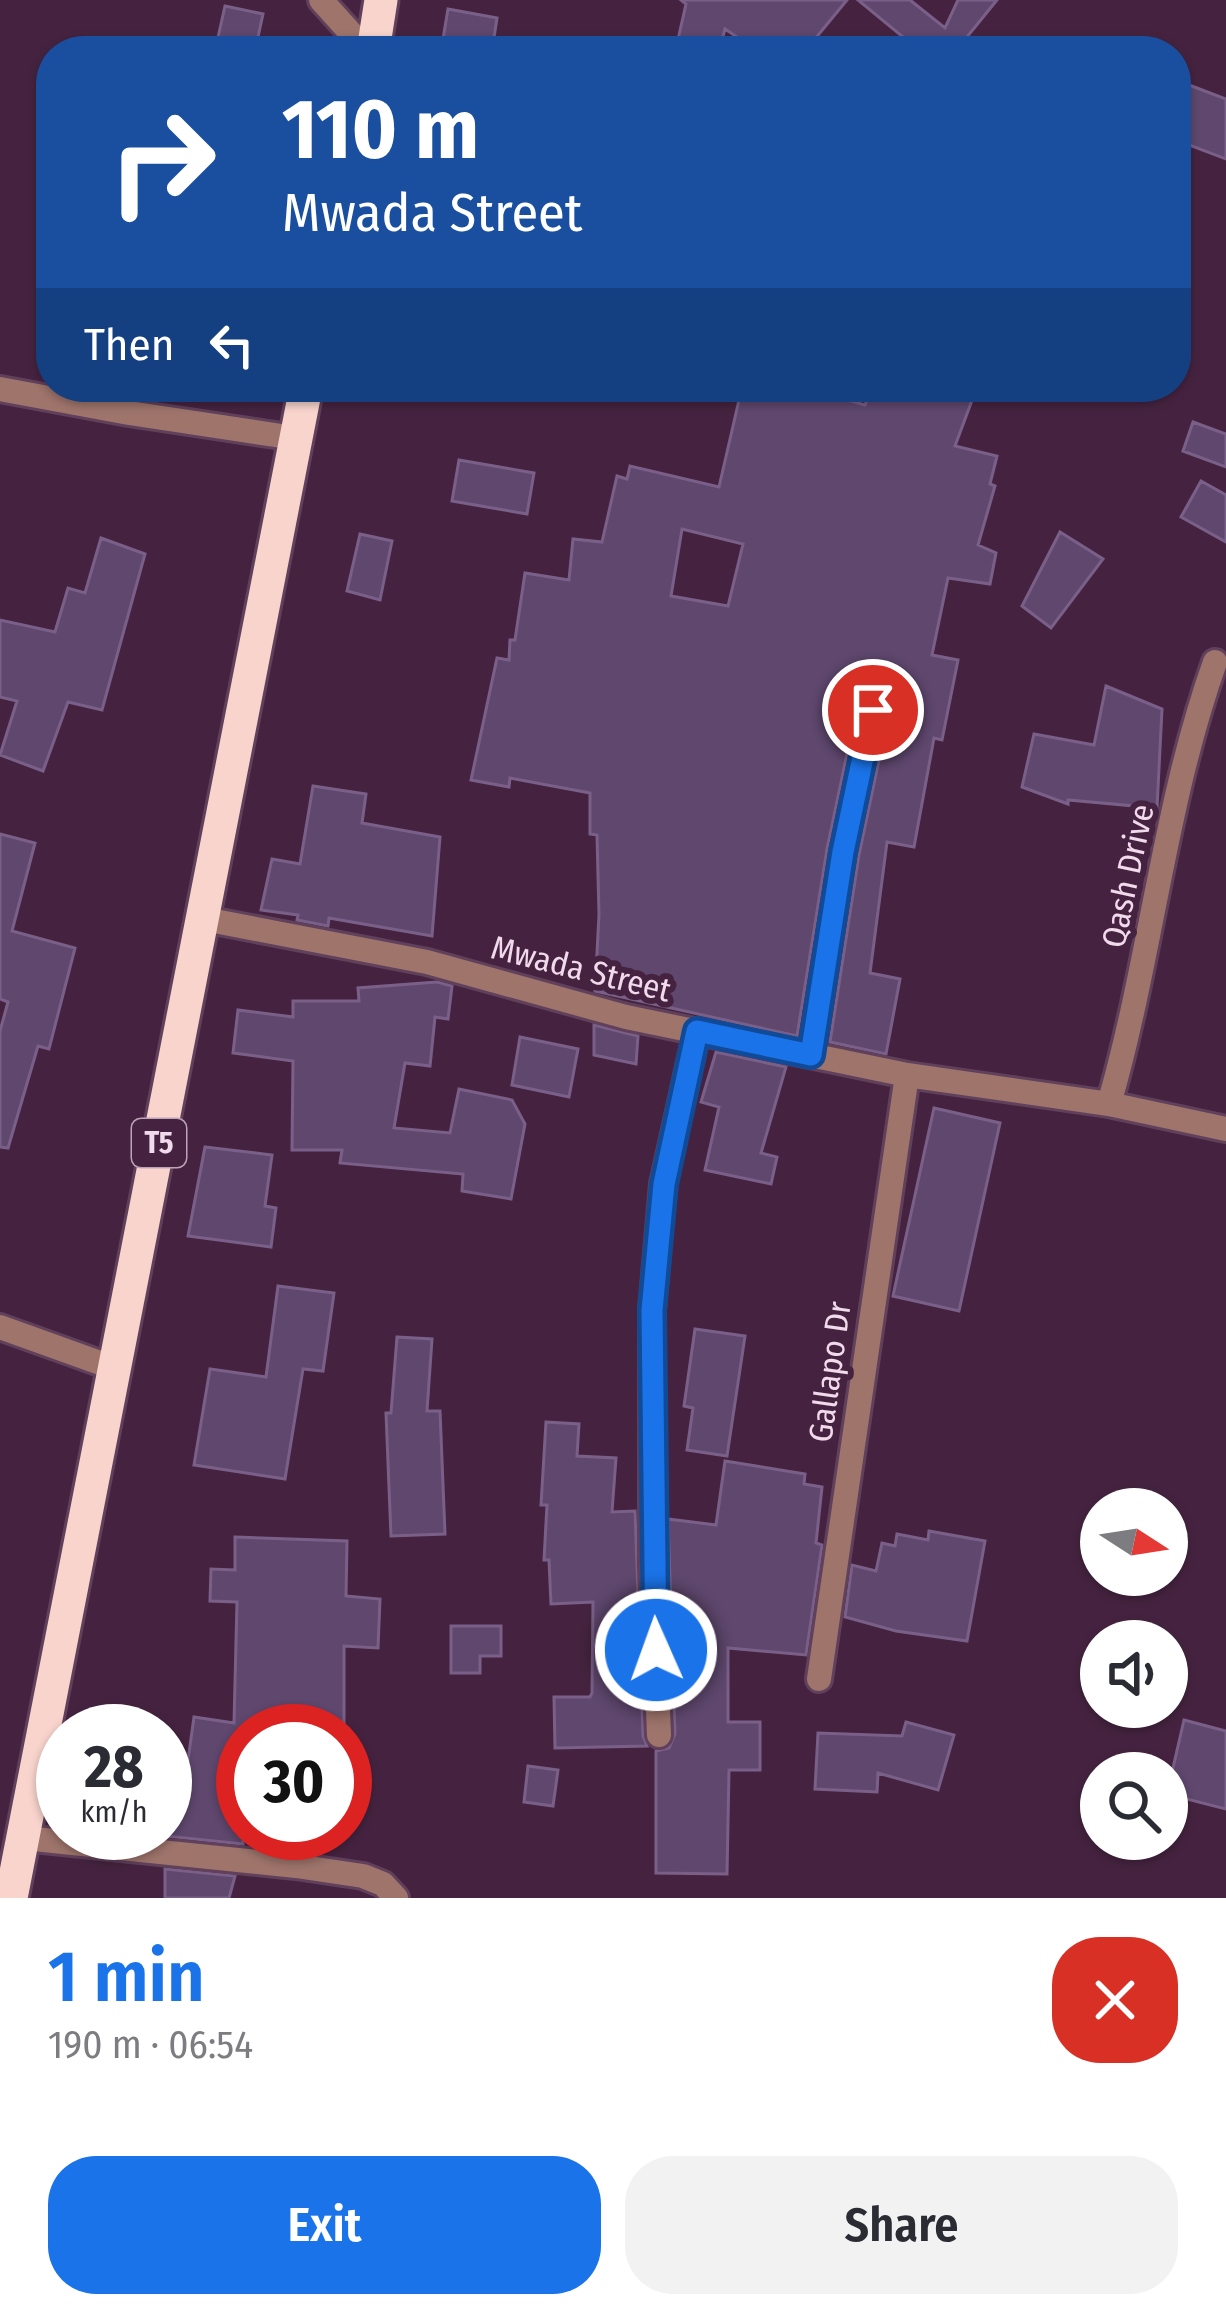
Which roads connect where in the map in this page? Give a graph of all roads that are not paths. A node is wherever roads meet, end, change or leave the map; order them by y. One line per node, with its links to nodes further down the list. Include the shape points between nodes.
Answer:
1 (321, 0): 3 (street)
2 (381, 0): 4 (highway)
3 (356, 36)
4 (373, 36)
5 (0, 388): 6 (street)
6 (36, 395)
7 (72, 402): 9 (street)
8 (303, 402): 9 (highway, T5)
9 (296, 438): 12 (highway, T5)
10 (1216, 662): 16 (street, Qash Drive, via 1195,719)
11 (873, 710): 14 (street)
12 (204, 919): 13 (street, Mwada Street, via 427,962); 19 (highway, T5)
13 (697, 1031): 14 (street, Mwada Street); 21 (street, via 664,1184 652,1310)
14 (811, 1055): 15 (street, Mwada Street)
15 (907, 1075): 16 (street, Mwada Street); 20 (street, Gallapo Dr)
16 (1108, 1104): 17 (street, Mwada Street)
17 (1226, 1129)
18 (0, 1327): 19 (street)
19 (114, 1368): 22 (highway, T5)
20 (819, 1679)
21 (658, 1735)
22 (24, 1838): 23 (highway, T5); 24 (street, via 363,1876)
23 (11, 1898)
24 (396, 1898)

